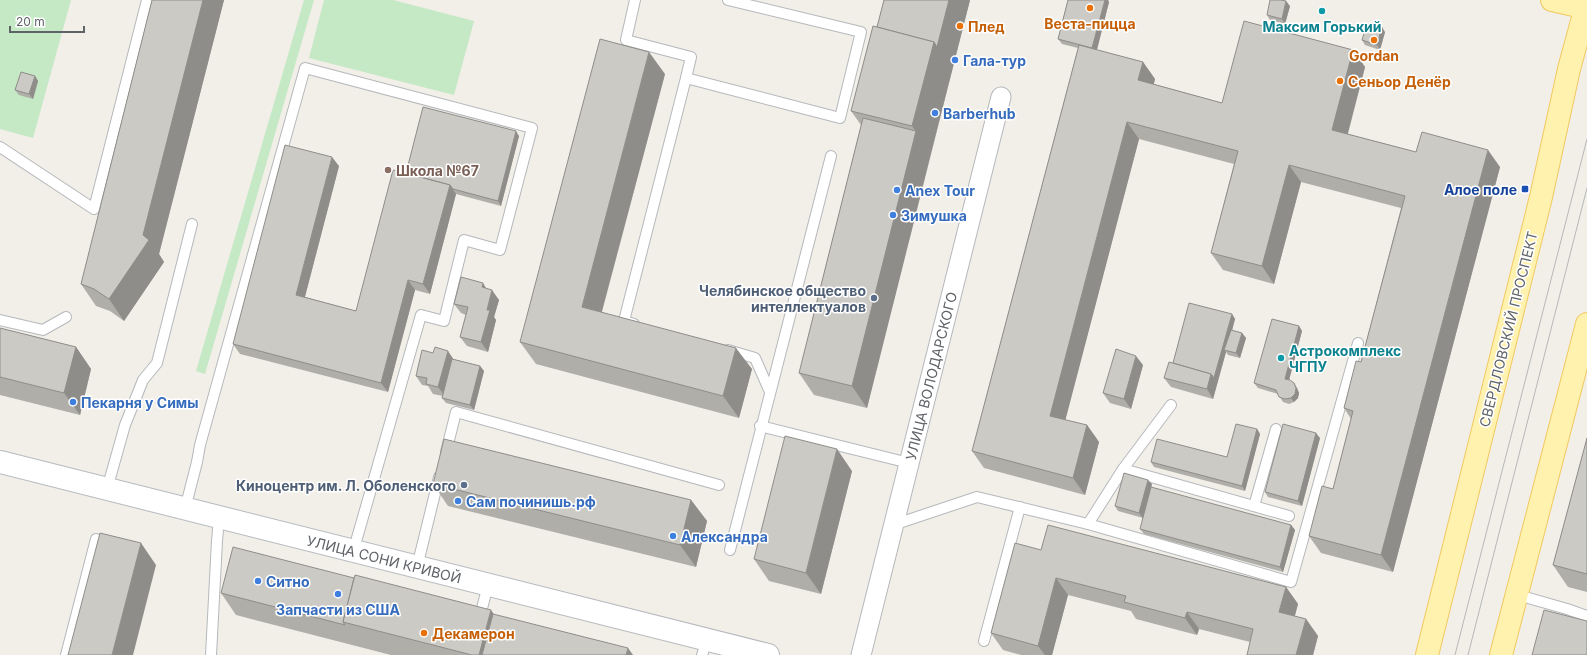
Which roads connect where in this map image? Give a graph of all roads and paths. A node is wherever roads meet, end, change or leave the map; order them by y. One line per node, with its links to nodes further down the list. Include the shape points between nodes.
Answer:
1 (147, 0): 8 (lane, via 94,209)
2 (635, 0): 6 (lane, via 626,40 691,57)
3 (728, 0): 6 (lane, via 861,32 840,118)
4 (1552, 0): 5 (main road)
5 (1587, 6): 47 (main road, СВЕРДЛОВСКИЙ ПРОСПЕКТ, via 1569,69 1541,197)
6 (686, 78): 14 (lane, via 624,322)
7 (1001, 97): 22 (street, УЛИЦА ВОЛОДАРСКОГО)
8 (0, 147)
9 (831, 156): 17 (lane)
10 (192, 224): 25 (lane, via 157,363 143,380 125,425)
11 (66, 317): 12 (lane, via 43,330)
12 (0, 320)
13 (1587, 324): 38 (main road)
14 (647, 328)
15 (1358, 343): 31 (lane, via 1291,582)
16 (716, 347): 17 (lane, via 755,358)
17 (770, 392): 19 (lane)
18 (1171, 405): 23 (lane)
19 (760, 426): 22 (lane); 34 (lane)
20 (1276, 429): 26 (lane)
21 (0, 462): 25 (street, УЛИЦА СОНИ КРИВОЙ)
22 (909, 463): 32 (street, УЛИЦА ВОЛОДАРСКОГО)
23 (1123, 470): 26 (lane); 31 (lane)
24 (719, 485): 36 (lane, via 456,412)
25 (107, 489): 28 (street, УЛИЦА СОНИ КРИВОЙ)
26 (1254, 506): 29 (lane)
27 (1020, 507): 31 (lane); 32 (lane, via 977,497); 41 (lane)
28 (185, 509): 30 (street, УЛИЦА СОНИ КРИВОЙ); 35 (lane, via 200,445 305,68 532,128 500,250 464,240 444,321 421,315)
29 (1289, 516)
30 (219, 517): 35 (street, УЛИЦА СОНИ КРИВОЙ); 44 (lane)
31 (1088, 524)
32 (893, 525): 46 (street, УЛИЦА ВОЛОДАРСКОГО)
33 (96, 539): 43 (lane)
34 (730, 550)
35 (353, 552): 36 (street, УЛИЦА СОНИ КРИВОЙ)
36 (417, 567): 37 (street, УЛИЦА СОНИ КРИВОЙ)
37 (488, 585): 40 (lane); 42 (street, УЛИЦА СОНИ КРИВОЙ)
38 (1518, 595): 39 (lane); 48 (main road)
39 (1587, 616)
40 (478, 627)
41 (984, 641)
42 (704, 647): 45 (street, УЛИЦА СОНИ КРИВОЙ)
43 (66, 655)
44 (212, 655)
45 (768, 655)
46 (861, 655)
47 (1427, 655)
48 (1501, 655)

